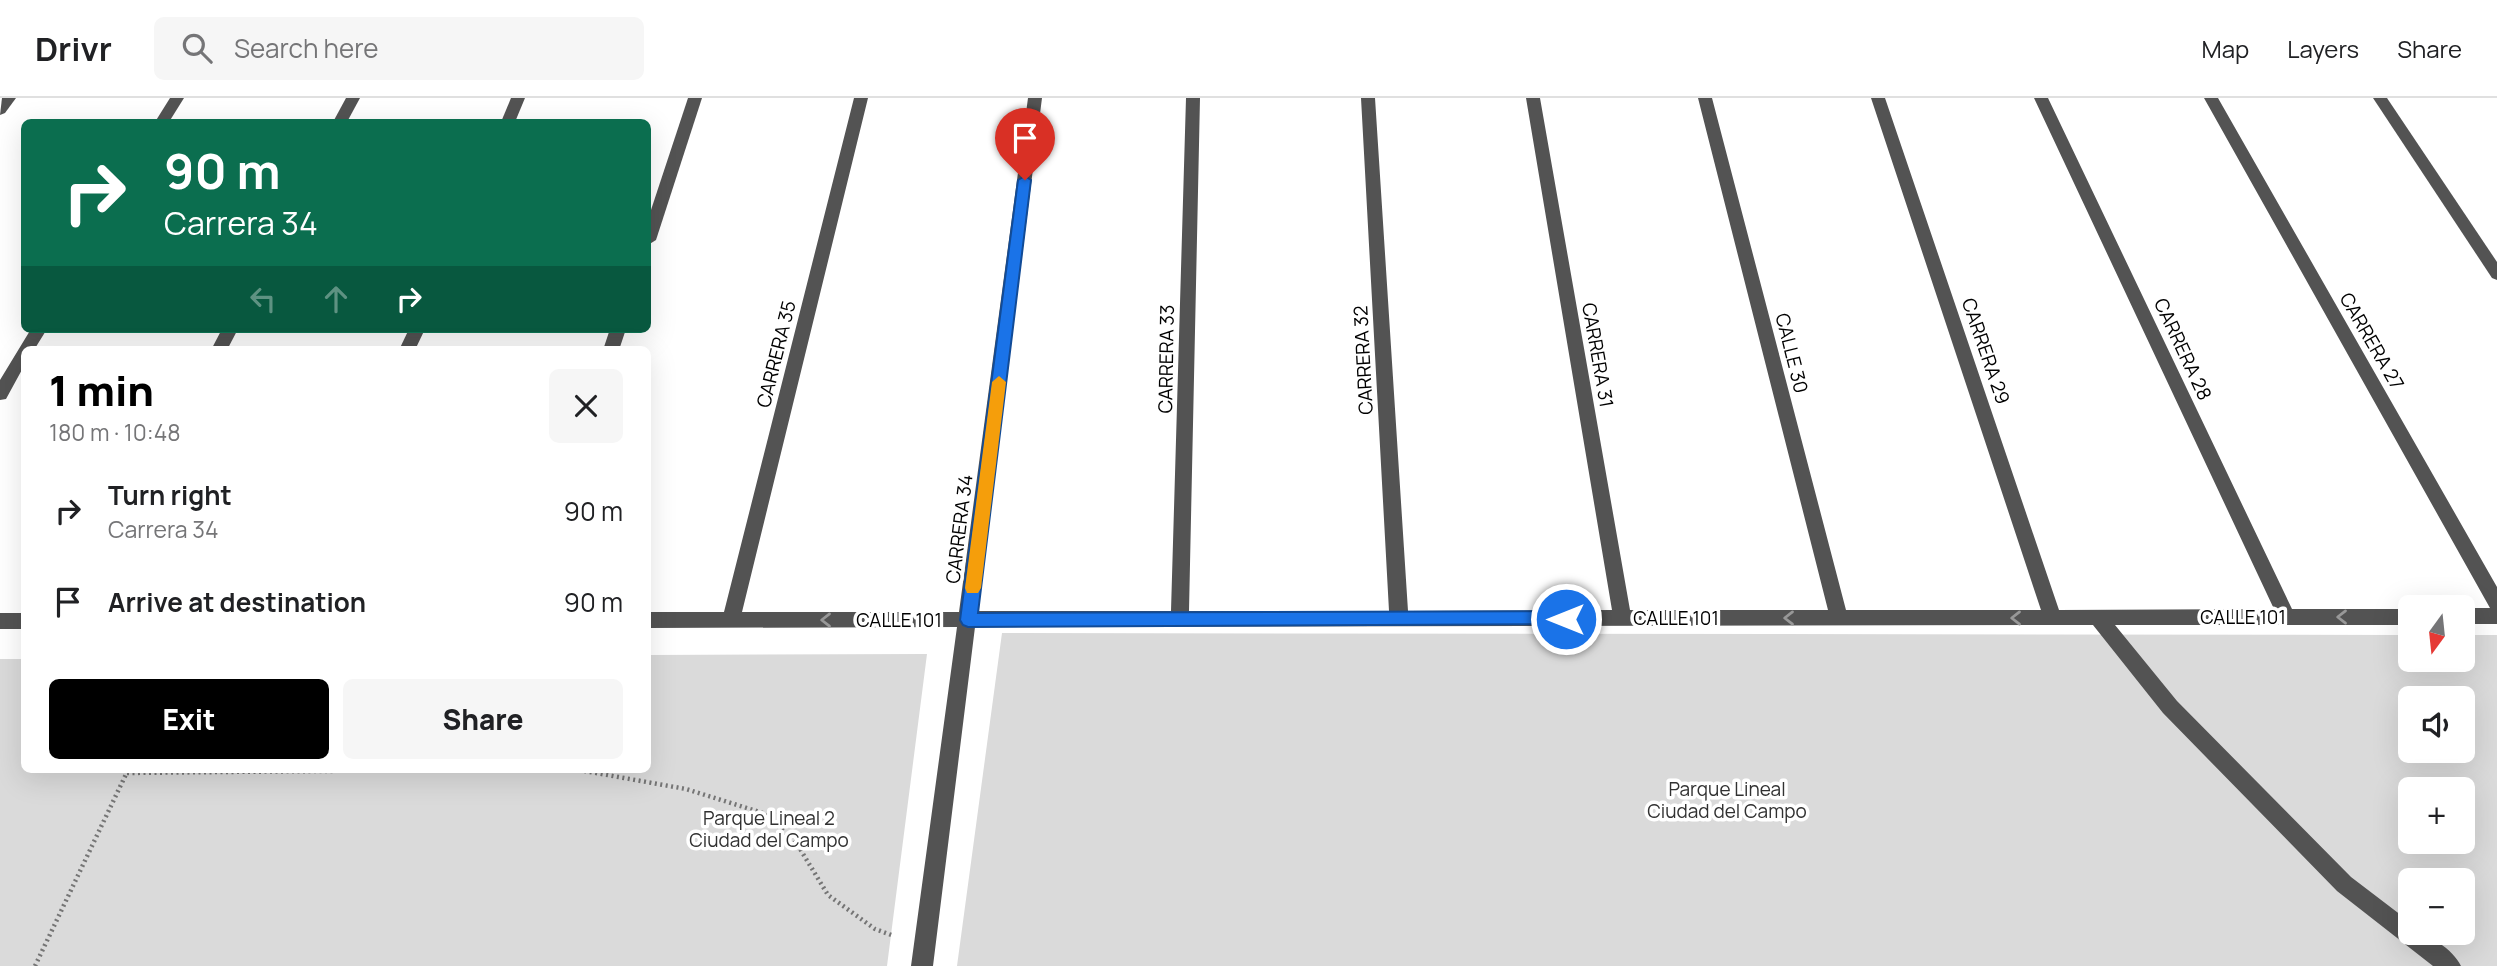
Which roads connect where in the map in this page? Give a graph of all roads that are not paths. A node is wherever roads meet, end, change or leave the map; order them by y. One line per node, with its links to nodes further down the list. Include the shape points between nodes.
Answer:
1 (9, 98): 16 (street)
2 (177, 98): 17 (street)
3 (353, 98): 18 (street)
4 (519, 98): 19 (street)
5 (695, 98): 20 (street)
6 (862, 98): 35 (street, CARRERA 35)
7 (1035, 98): 36 (street, CARRERA 34)
8 (1193, 98): 37 (street, CARRERA 33)
9 (1368, 98): 33 (street, CARRERA 32)
10 (1533, 98): 29 (street, CARRERA 31)
11 (1705, 98): 30 (street, CALLE 30)
12 (1878, 98): 31 (street, CARRERA 29)
13 (2041, 98): 26 (street, CARRERA 28)
14 (2211, 98): 24 (street, CARRERA 27)
15 (2380, 98): 21 (street)
16 (0, 110)
17 (164, 119)
18 (342, 119)
19 (509, 119)
20 (651, 231)
21 (2497, 274)
22 (21, 358): 23 (street)
23 (0, 394)
24 (2497, 604)
25 (2497, 616): 28 (street)
26 (2287, 617): 27 (street, CALLE 101, one-way to 26); 32 (street, CALLE 101)
27 (2398, 617)
28 (2475, 617)
29 (1622, 618): 30 (street, CALLE 101, one-way to 29); 33 (street, CALLE 101)
30 (1839, 618): 31 (street, CALLE 101, one-way to 30)
31 (2053, 618): 32 (street, CALLE 101)
32 (2098, 618): 41 (street, via 2170,707 2344,884)
33 (1399, 619): 37 (street, CALLE 101)
34 (651, 620): 35 (street, CALLE 101)
35 (731, 620): 36 (street, CALLE 101, one-way to 35)
36 (968, 620): 37 (street, CALLE 101); 40 (street, CARRERA 34)
37 (1180, 620)
38 (0, 621): 39 (street)
39 (21, 621)
40 (922, 966)
41 (2450, 966)

